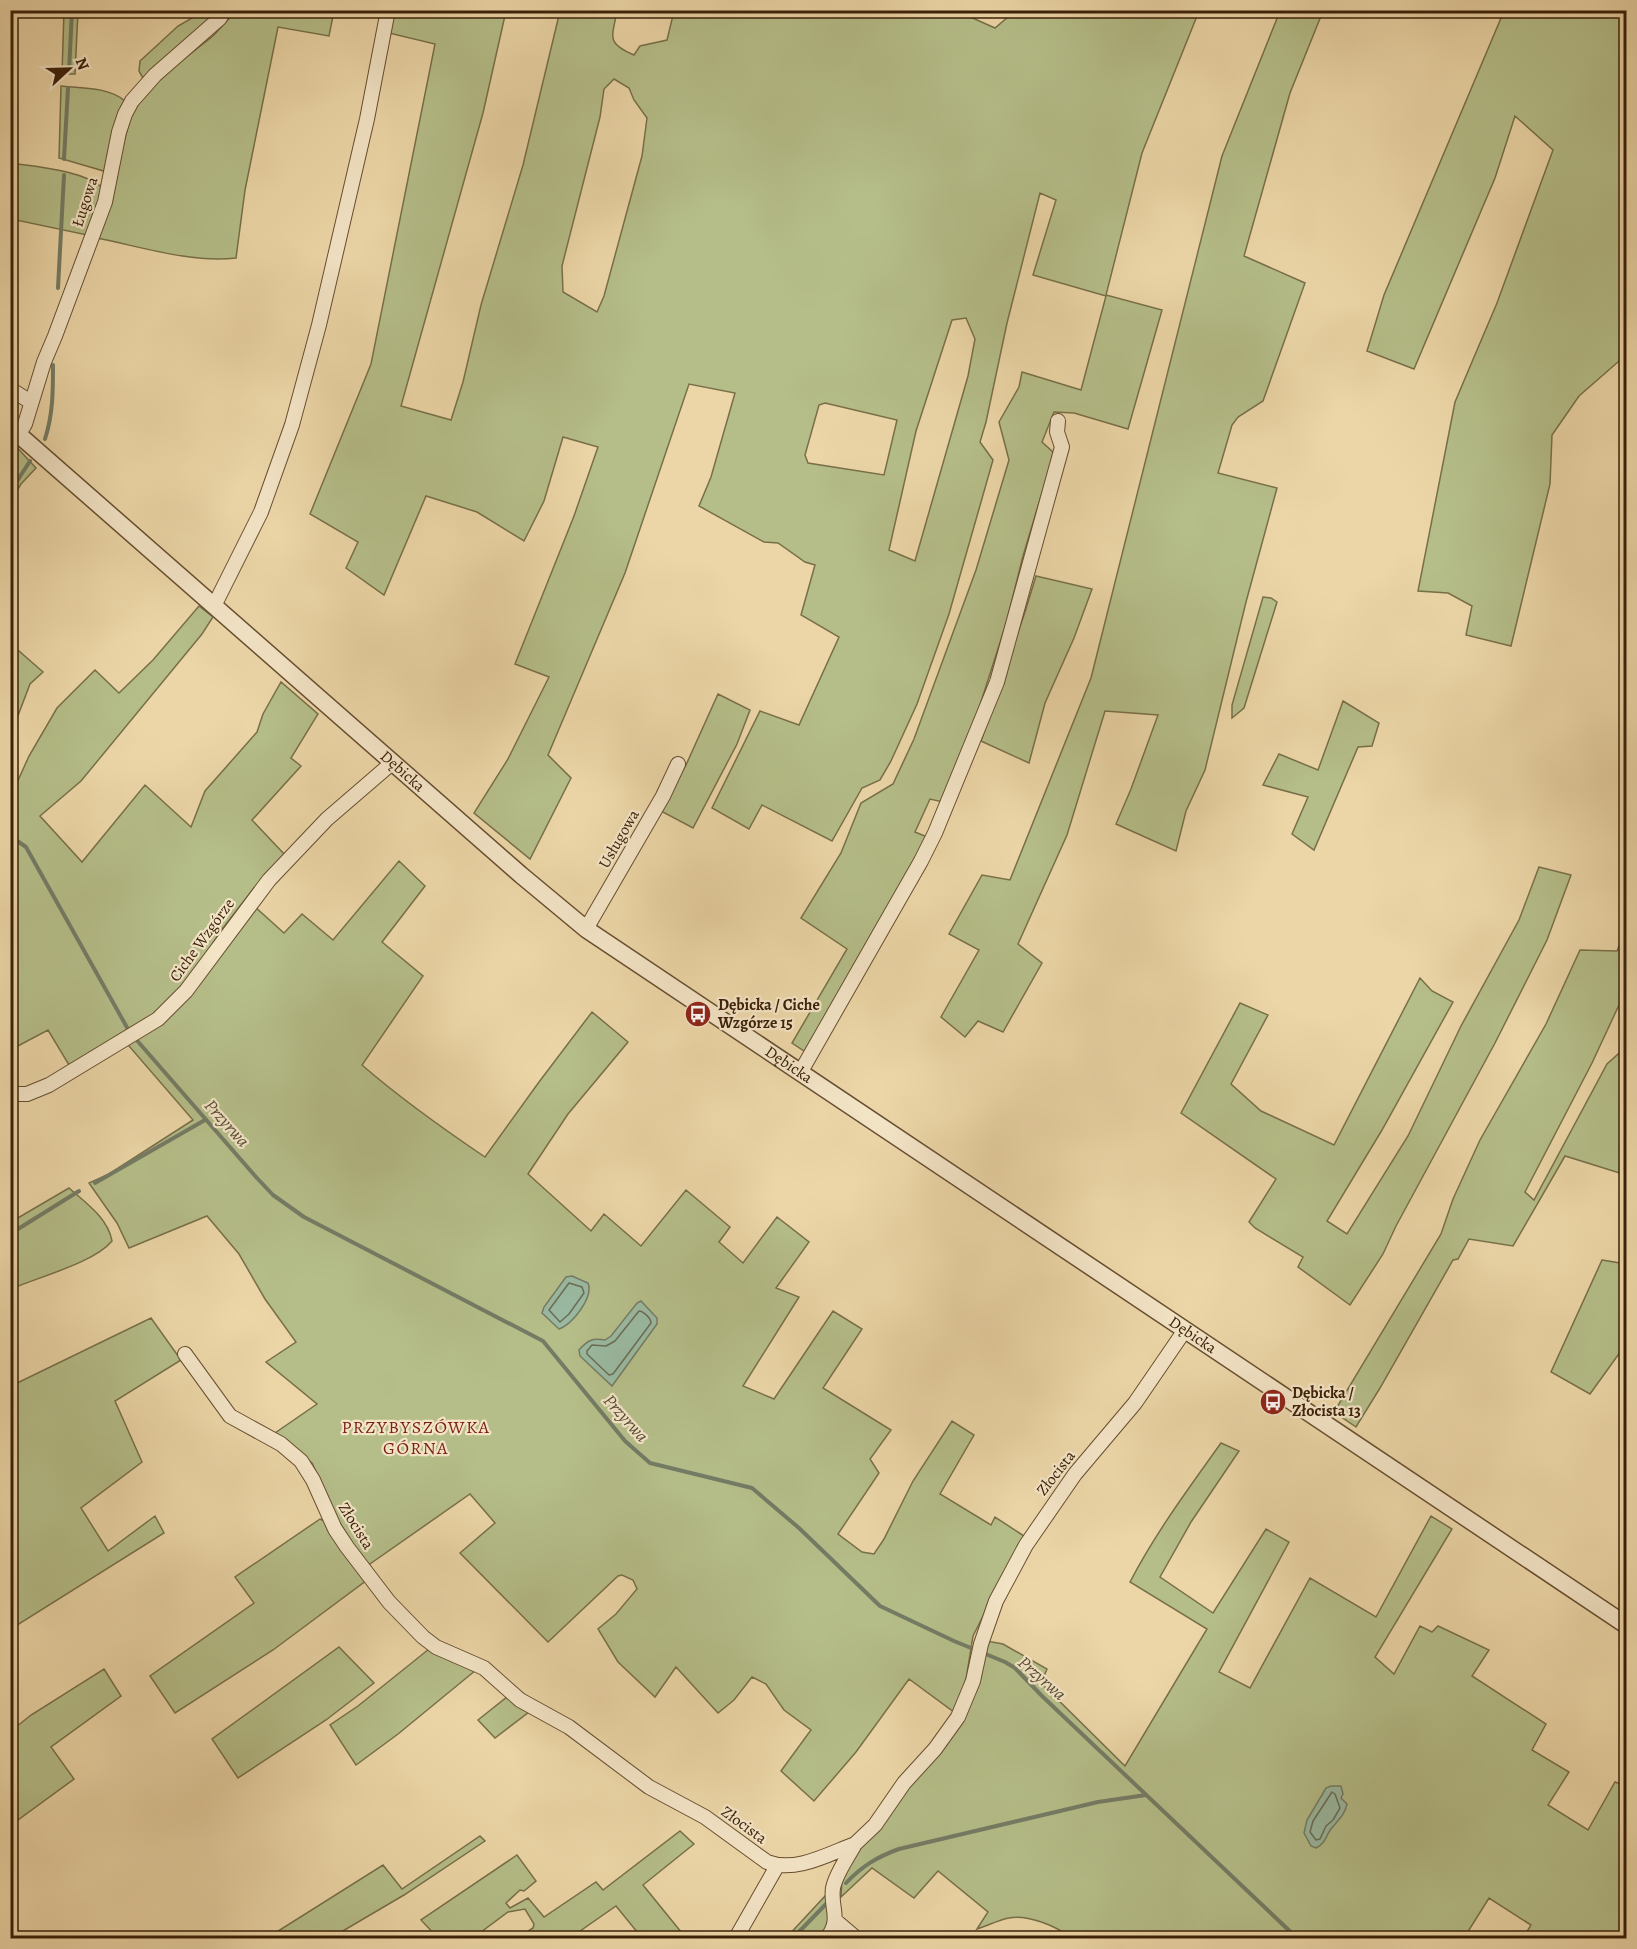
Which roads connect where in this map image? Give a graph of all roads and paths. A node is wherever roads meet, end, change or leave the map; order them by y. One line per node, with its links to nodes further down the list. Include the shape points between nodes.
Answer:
1 (225, 10): 4 (street, Ługowa, via 150,80 125,114 105,202)
2 (388, 10): 7 (street, via 344,222 292,425 261,512)
3 (10, 389): 4 (street)
4 (31, 402): 6 (street, Ługowa, via 25,424)
5 (1058, 421): 11 (street, via 1062,447 997,682 921,861)
6 (15, 431): 7 (street, Dębicka)
7 (214, 606): 8 (street, Dębicka)
8 (392, 763): 10 (street, Dębicka); 12 (street, Ciche Wzgórze, via 297,850 252,901 178,1000 158,1019 49,1085 27,1094)
9 (678, 764): 10 (street, Usługowa)
10 (586, 929): 11 (street, Dębicka)
11 (800, 1073): 13 (street, Dębicka)
12 (10, 1094)
13 (1185, 1330): 15 (street, Dębicka); 16 (street, Złocista, via 1135,1403 1075,1474 1026,1545 996,1601 958,1717 875,1825)
14 (185, 1354): 17 (street, Złocista, via 230,1416 281,1444 301,1461 335,1529 389,1602 423,1637 436,1647 484,1668 520,1700 569,1727 649,1787 705,1817)
15 (1626, 1625)
16 (855, 1844): 17 (street, Złocista, via 804,1863); 18 (street, via 833,1888)
17 (777, 1866): 19 (street)
18 (836, 1921): 20 (street); 21 (street)
19 (736, 1938)
20 (827, 1938)
21 (856, 1938)

